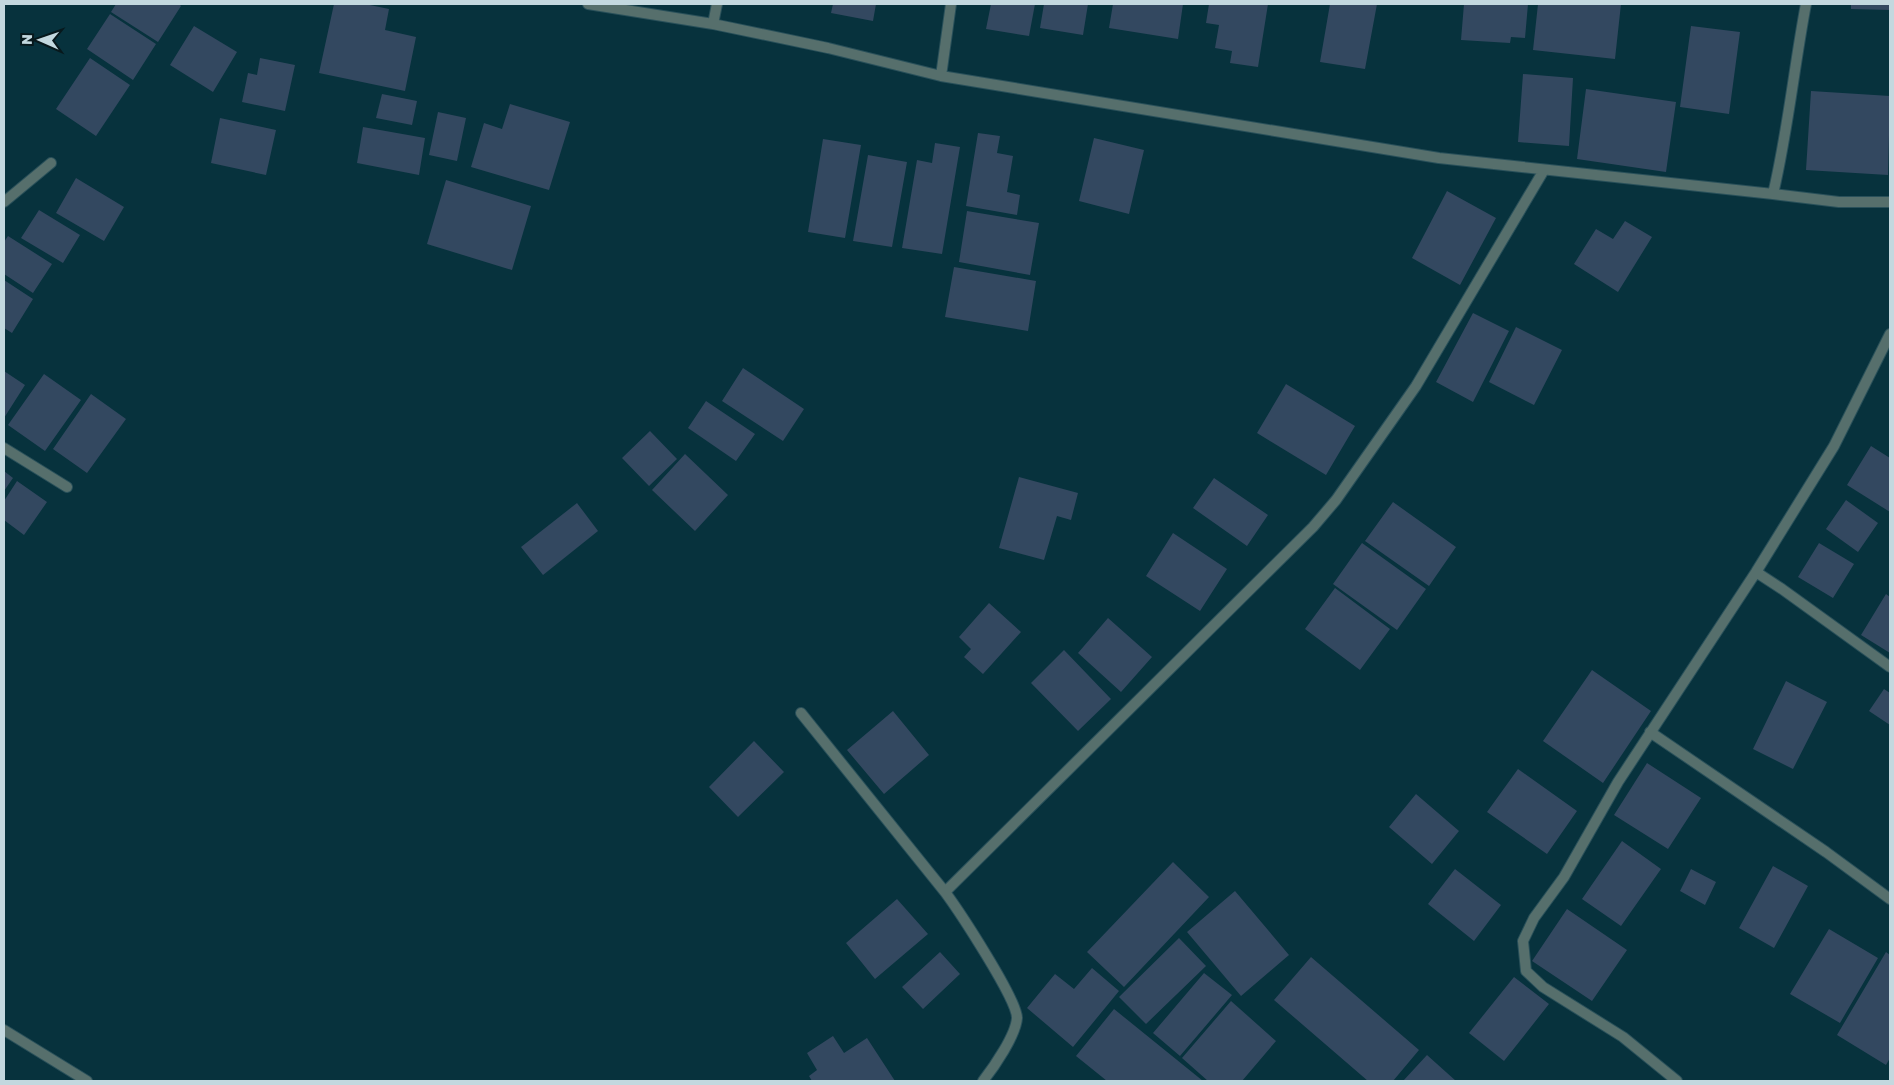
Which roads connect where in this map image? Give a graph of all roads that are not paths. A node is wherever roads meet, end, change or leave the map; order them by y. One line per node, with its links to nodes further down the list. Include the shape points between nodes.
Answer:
1 (588, 4): 5 (street)
2 (717, 4): 5 (street)
3 (951, 4): 6 (street)
4 (1806, 4): 9 (street)
5 (713, 24): 6 (street)
6 (941, 76): 8 (street, via 1439,158)
7 (51, 163): 10 (street)
8 (1544, 170): 9 (street); 19 (street, via 1416,386 1336,500 1313,527)
9 (1773, 194): 11 (street, via 1839,202)
10 (4, 202)
11 (1890, 202)
12 (1890, 334): 15 (street, via 1834,446)
13 (4, 448): 14 (street)
14 (67, 487)
15 (1756, 572): 16 (street); 18 (street)
16 (1890, 667)
17 (801, 713): 19 (street)
18 (1650, 732): 20 (street); 24 (street, via 1564,876 1534,918 1523,941 1526,971 1543,987 1623,1037)
19 (945, 892): 23 (street, via 1012,1000 1017,1018 996,1065)
20 (1890, 899)
21 (4, 1030): 22 (street)
22 (87, 1081)
23 (983, 1081)
24 (1677, 1081)

